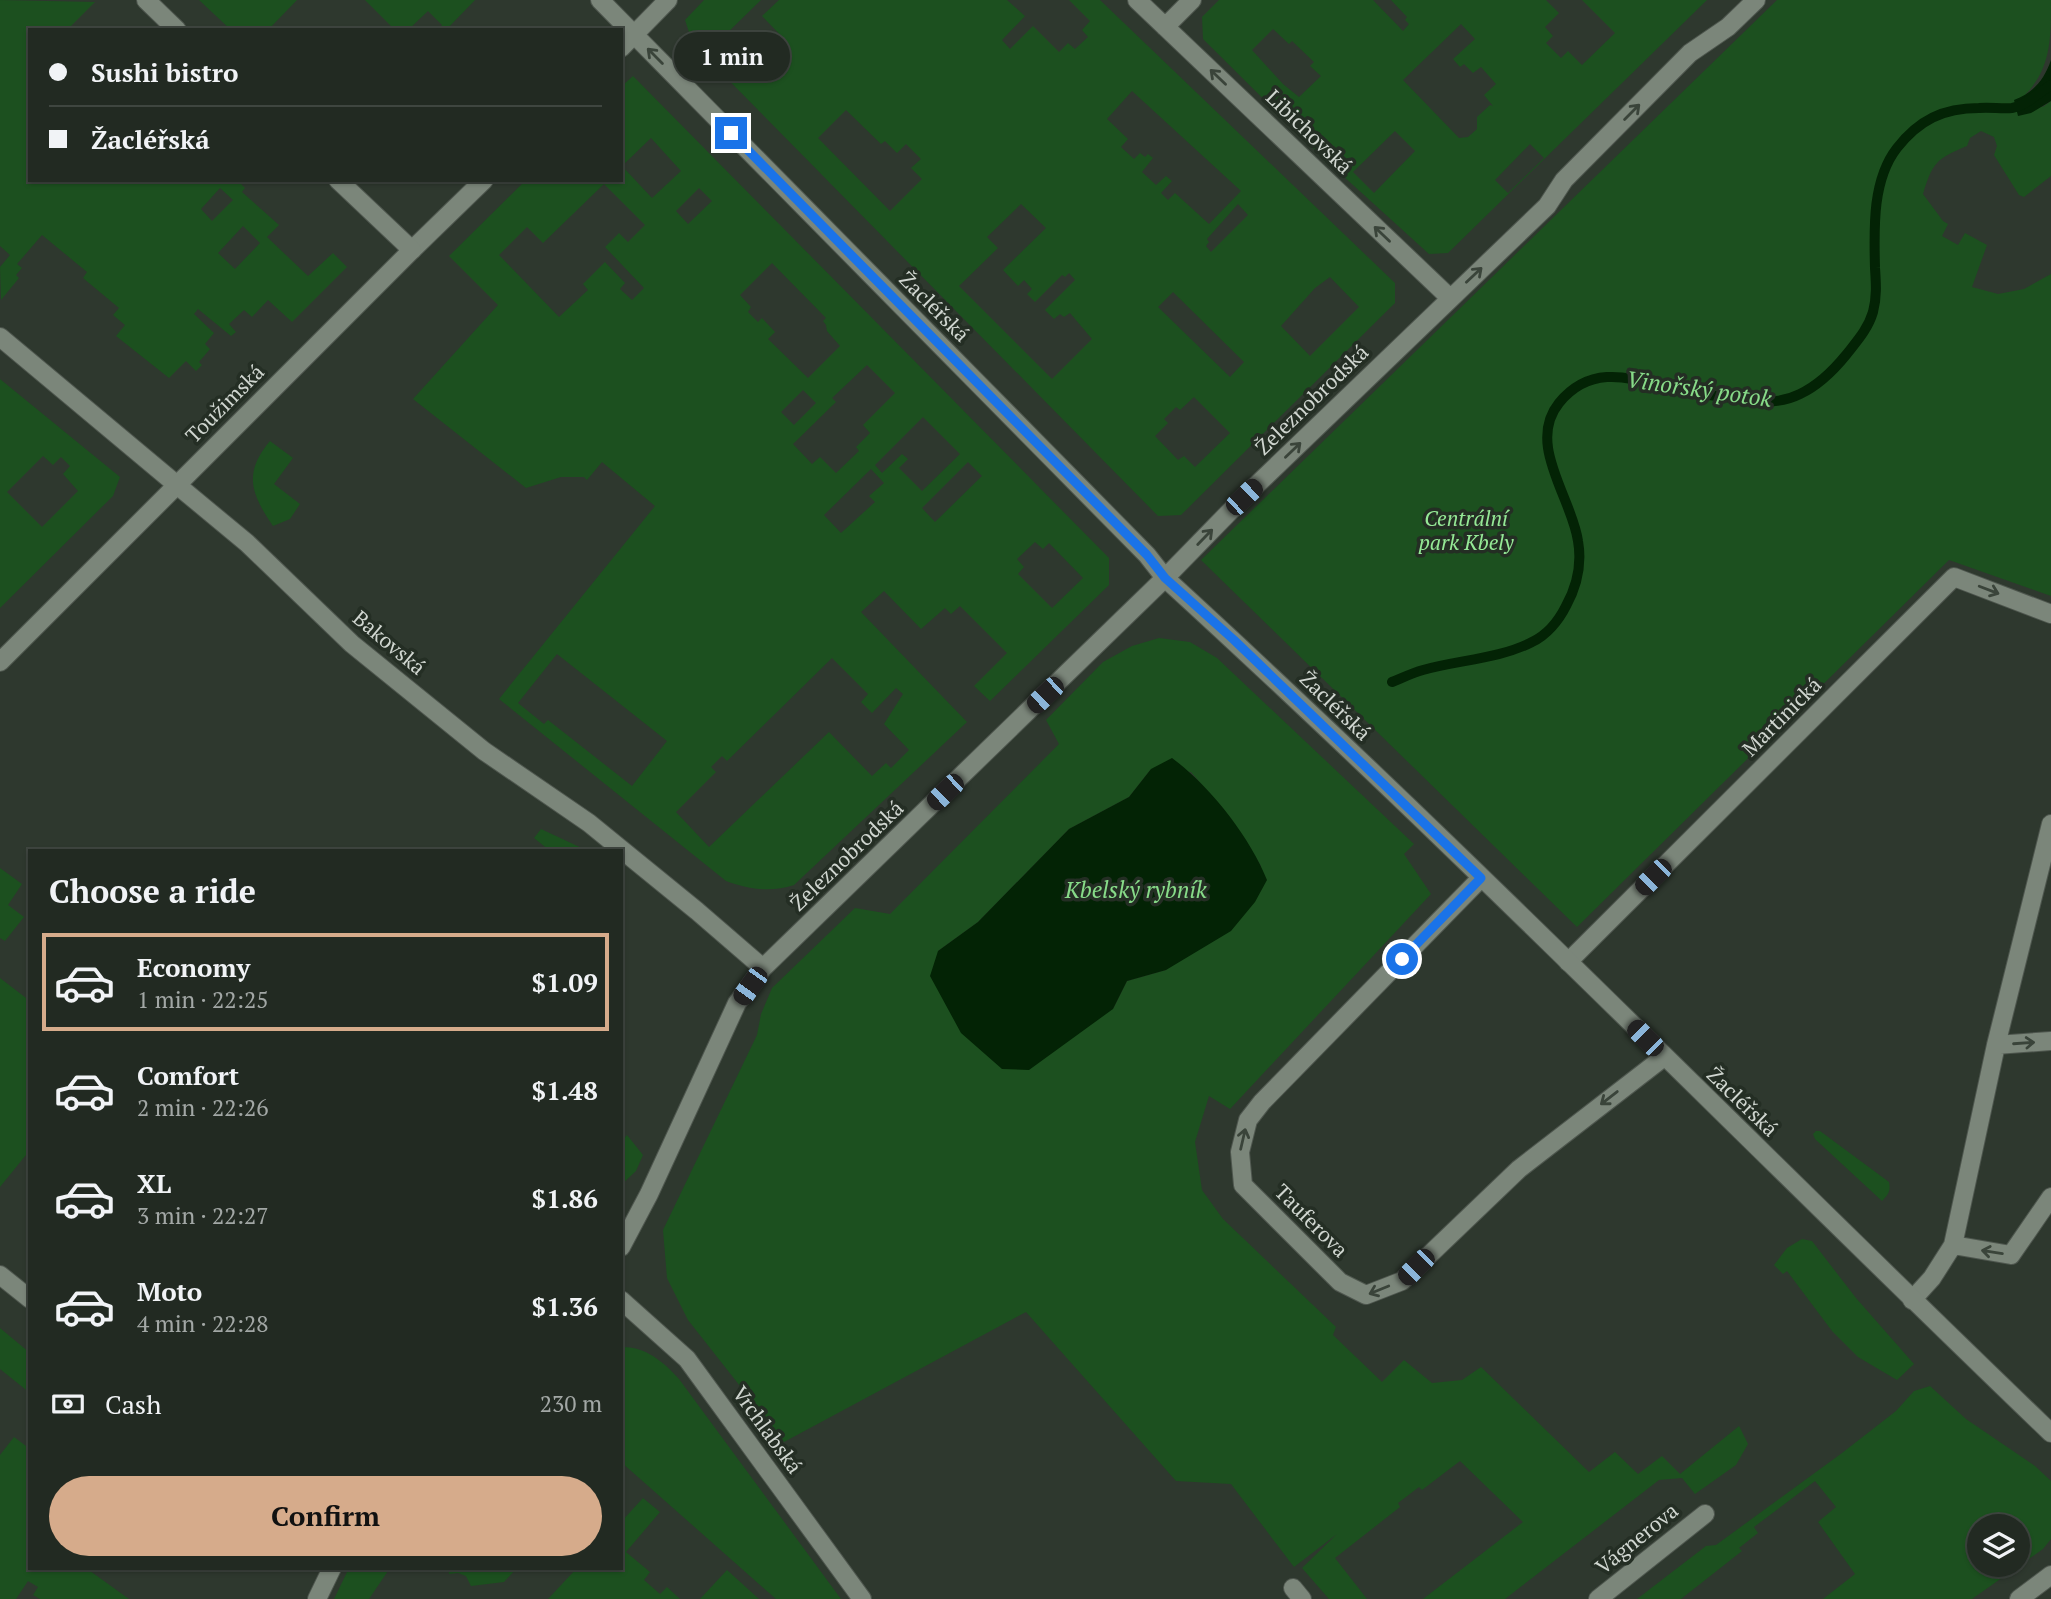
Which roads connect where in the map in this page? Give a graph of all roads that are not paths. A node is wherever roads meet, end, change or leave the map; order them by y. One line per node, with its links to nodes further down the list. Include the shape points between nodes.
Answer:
1 (146, 0): 8 (street)
2 (600, 0): 9 (street, Žacléřská)
3 (668, 0): 10 (street)
4 (1137, 0): 7 (street, Libichovská)
5 (1192, 0): 7 (street)
6 (1756, 0): 14 (street, Železnobrodská, one-way to 6, via 1547,206 1564,180 1690,53 1728,27)
7 (1165, 27): 14 (street, Libichovská, one-way to 7)
8 (175, 28)
9 (619, 28)
10 (628, 42): 17 (street, Žacléřská, one-way to 10, via 1147,555)
11 (340, 182): 13 (street)
12 (483, 182): 13 (street, Toužimská)
13 (412, 250): 16 (street, Toužimská)
14 (1450, 298): 17 (street, Železnobrodská, one-way to 14)
15 (0, 337): 16 (street, Bakovská)
16 (177, 485): 19 (street, Toužimská); 21 (street, Bakovská, via 247,543 352,644 484,751)
17 (1165, 578): 23 (street, Žacléřská); 25 (street, Železnobrodská)
18 (2051, 614): 24 (street, Martinická, one-way to 18, via 1954,577)
19 (0, 662)
20 (2051, 824): 27 (street)
21 (621, 849)
22 (623, 851): 25 (street, Bakovská)
23 (1481, 878): 24 (street, Žacléřská); 28 (street, Tauferova, one-way to 23, via 1519,1169 1402,1281 1366,1295 1340,1282 1243,1185 1240,1152 1248,1121)
24 (1568, 962): 28 (street, Žacléřská)
25 (763, 968): 30 (street, Železnobrodská, via 737,1003)
26 (2051, 1041): 27 (street, one-way to 26)
27 (1997, 1045): 31 (street)
28 (1664, 1057): 34 (street, Žacléřská)
29 (2051, 1197): 31 (street, one-way to 31, via 2011,1255)
30 (623, 1243)
31 (1953, 1245): 34 (street)
32 (0, 1275): 33 (street)
33 (28, 1297)
34 (1912, 1300): 36 (street, Žacléřská)
35 (623, 1302): 41 (street, Vrchlabská, via 687,1359)
36 (2051, 1433)
37 (1705, 1514): 42 (street, Vágnerova)
38 (331, 1570): 40 (street)
39 (2051, 1575): 43 (street)
40 (317, 1599)
41 (862, 1599)
42 (1598, 1599)
43 (2019, 1599)

